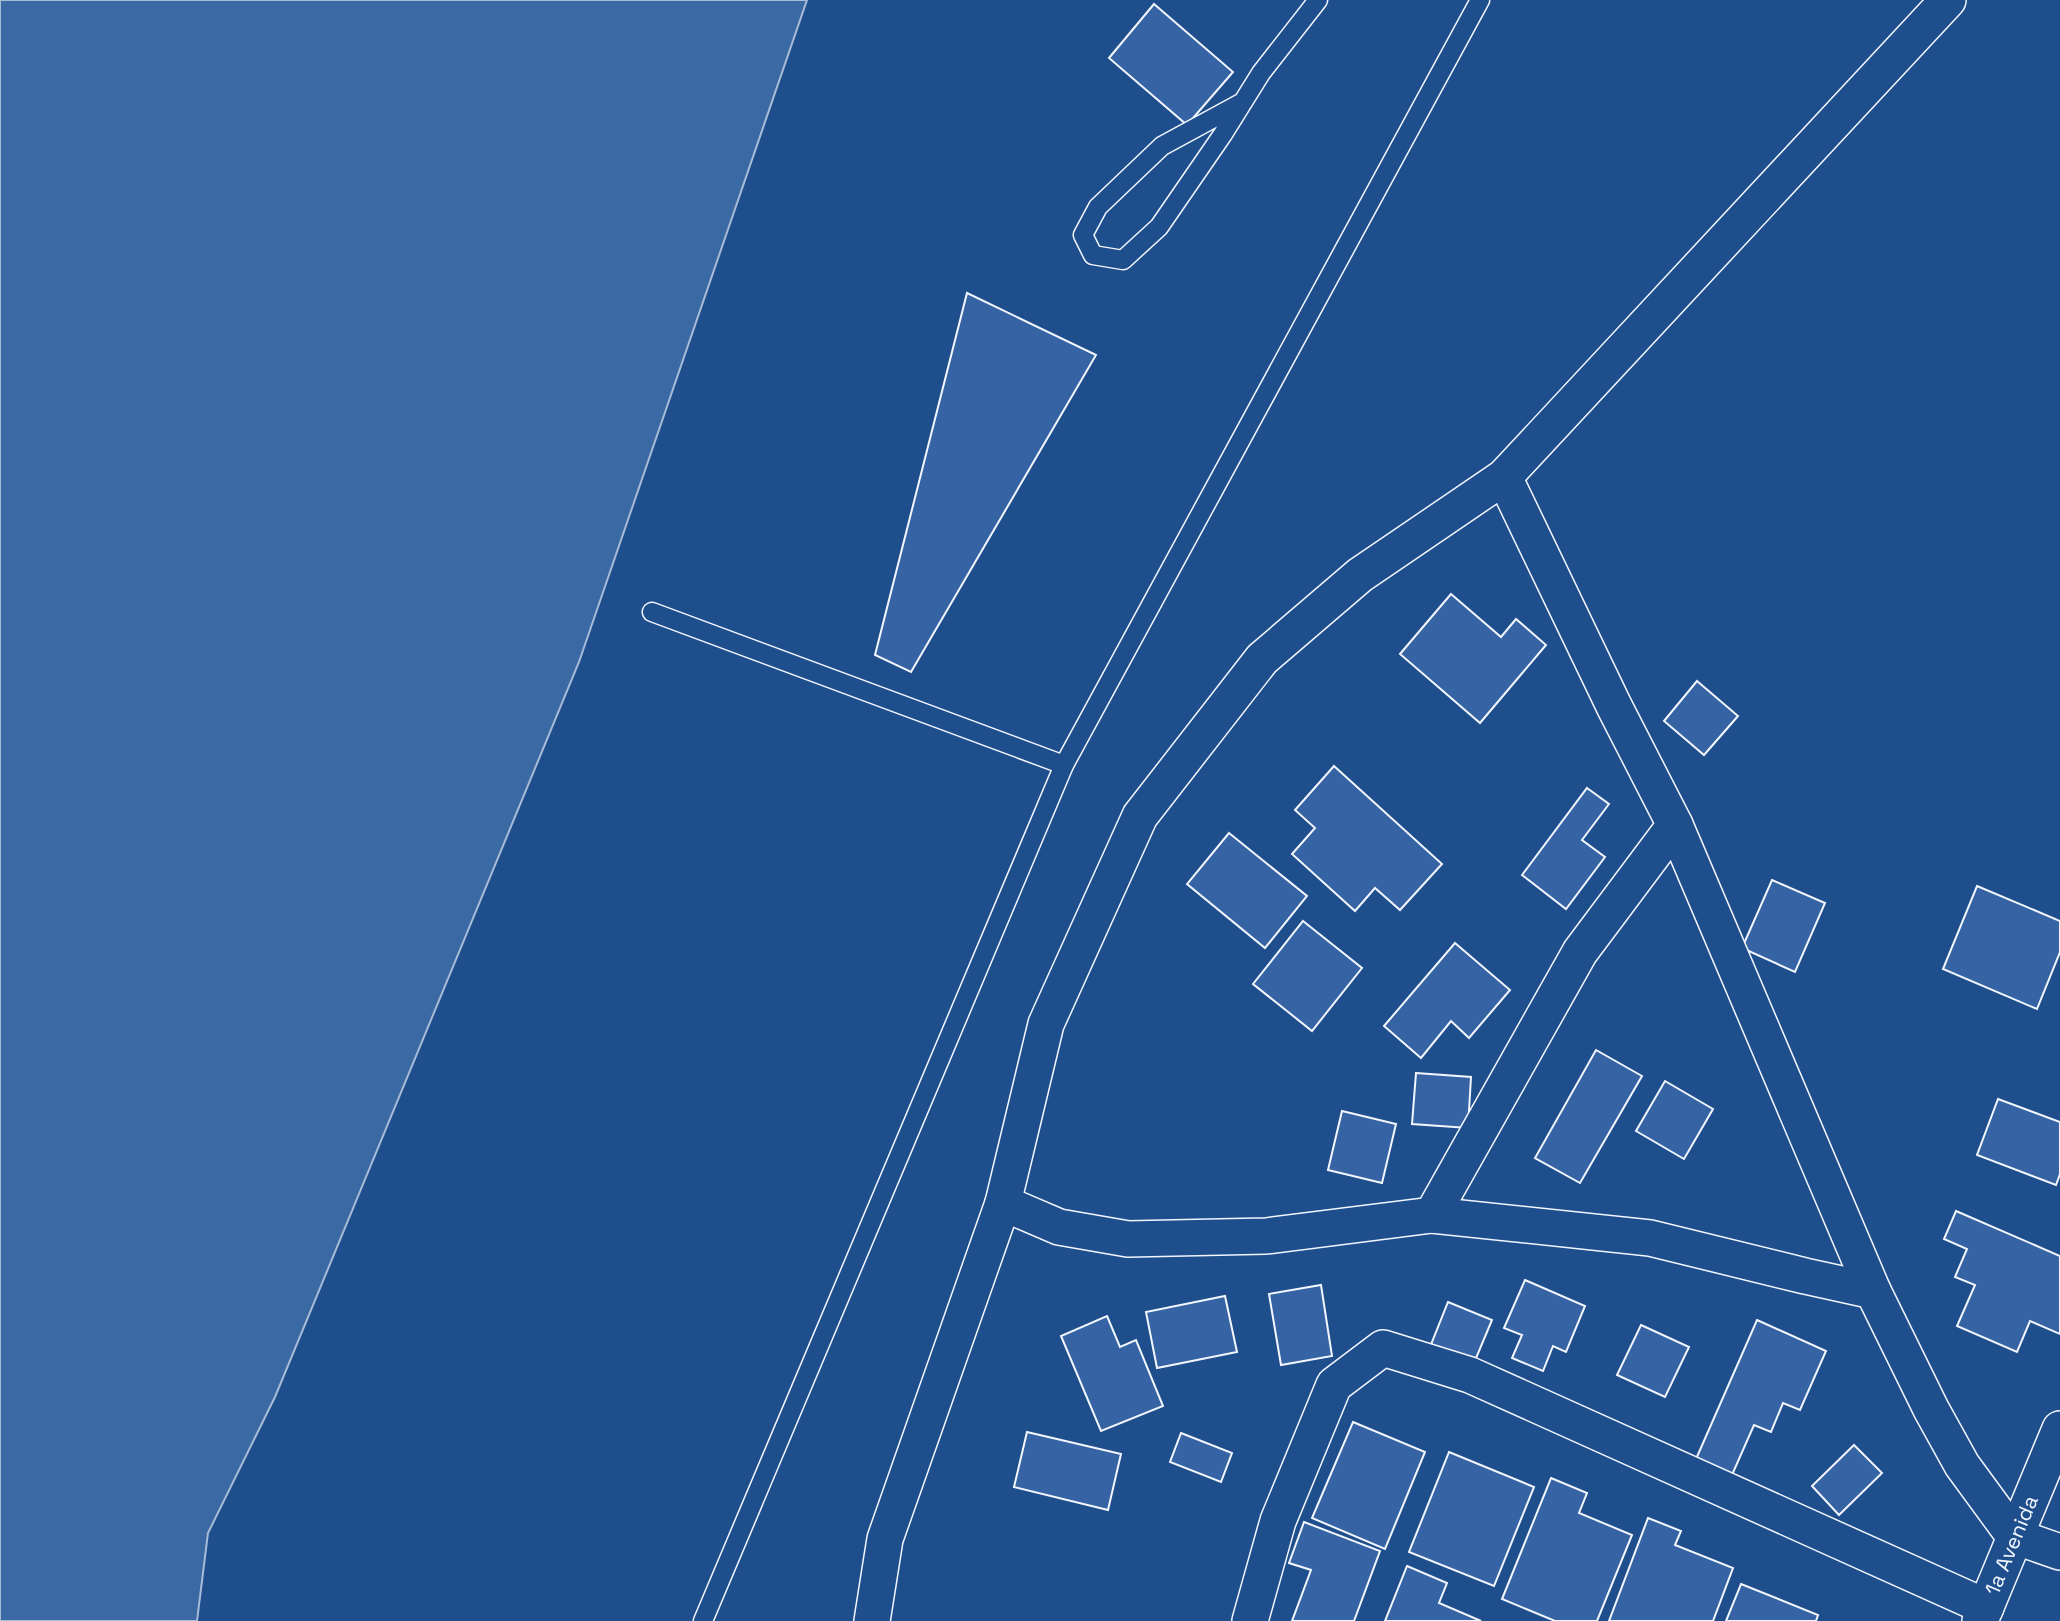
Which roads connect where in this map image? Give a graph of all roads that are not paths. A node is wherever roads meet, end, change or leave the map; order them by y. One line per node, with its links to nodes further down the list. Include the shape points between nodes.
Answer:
1 (1318, 0): 4 (lane)
2 (1480, 0): 7 (lane)
3 (1948, 0): 5 (street)
4 (1243, 102): 4 (lane, via 1159,227 1123,260 1093,255 1083,235 1098,206 1162,146)
5 (1504, 477): 8 (street); 9 (street, via 1360,575 1262,659 1140,816 1046,1024)
6 (652, 612): 7 (lane)
7 (1064, 765): 16 (lane)
8 (1675, 825): 10 (street, via 1580,952); 11 (street)
9 (1003, 1203): 10 (street, via 1059,1227 1128,1239 1266,1236); 17 (street, via 885,1539)
10 (1432, 1214): 11 (street, via 1650,1238)
11 (1873, 1291): 13 (street, via 1962,1465)
12 (2060, 1429): 13 (street, 1a Avenida)
13 (2014, 1536): 14 (street); 15 (street, 1a Avenida)
14 (2060, 1552)
15 (1983, 1614): 18 (street, via 1470,1375 1383,1348 1334,1385 1278,1521)
16 (703, 1621)
17 (872, 1621)
18 (1250, 1621)

